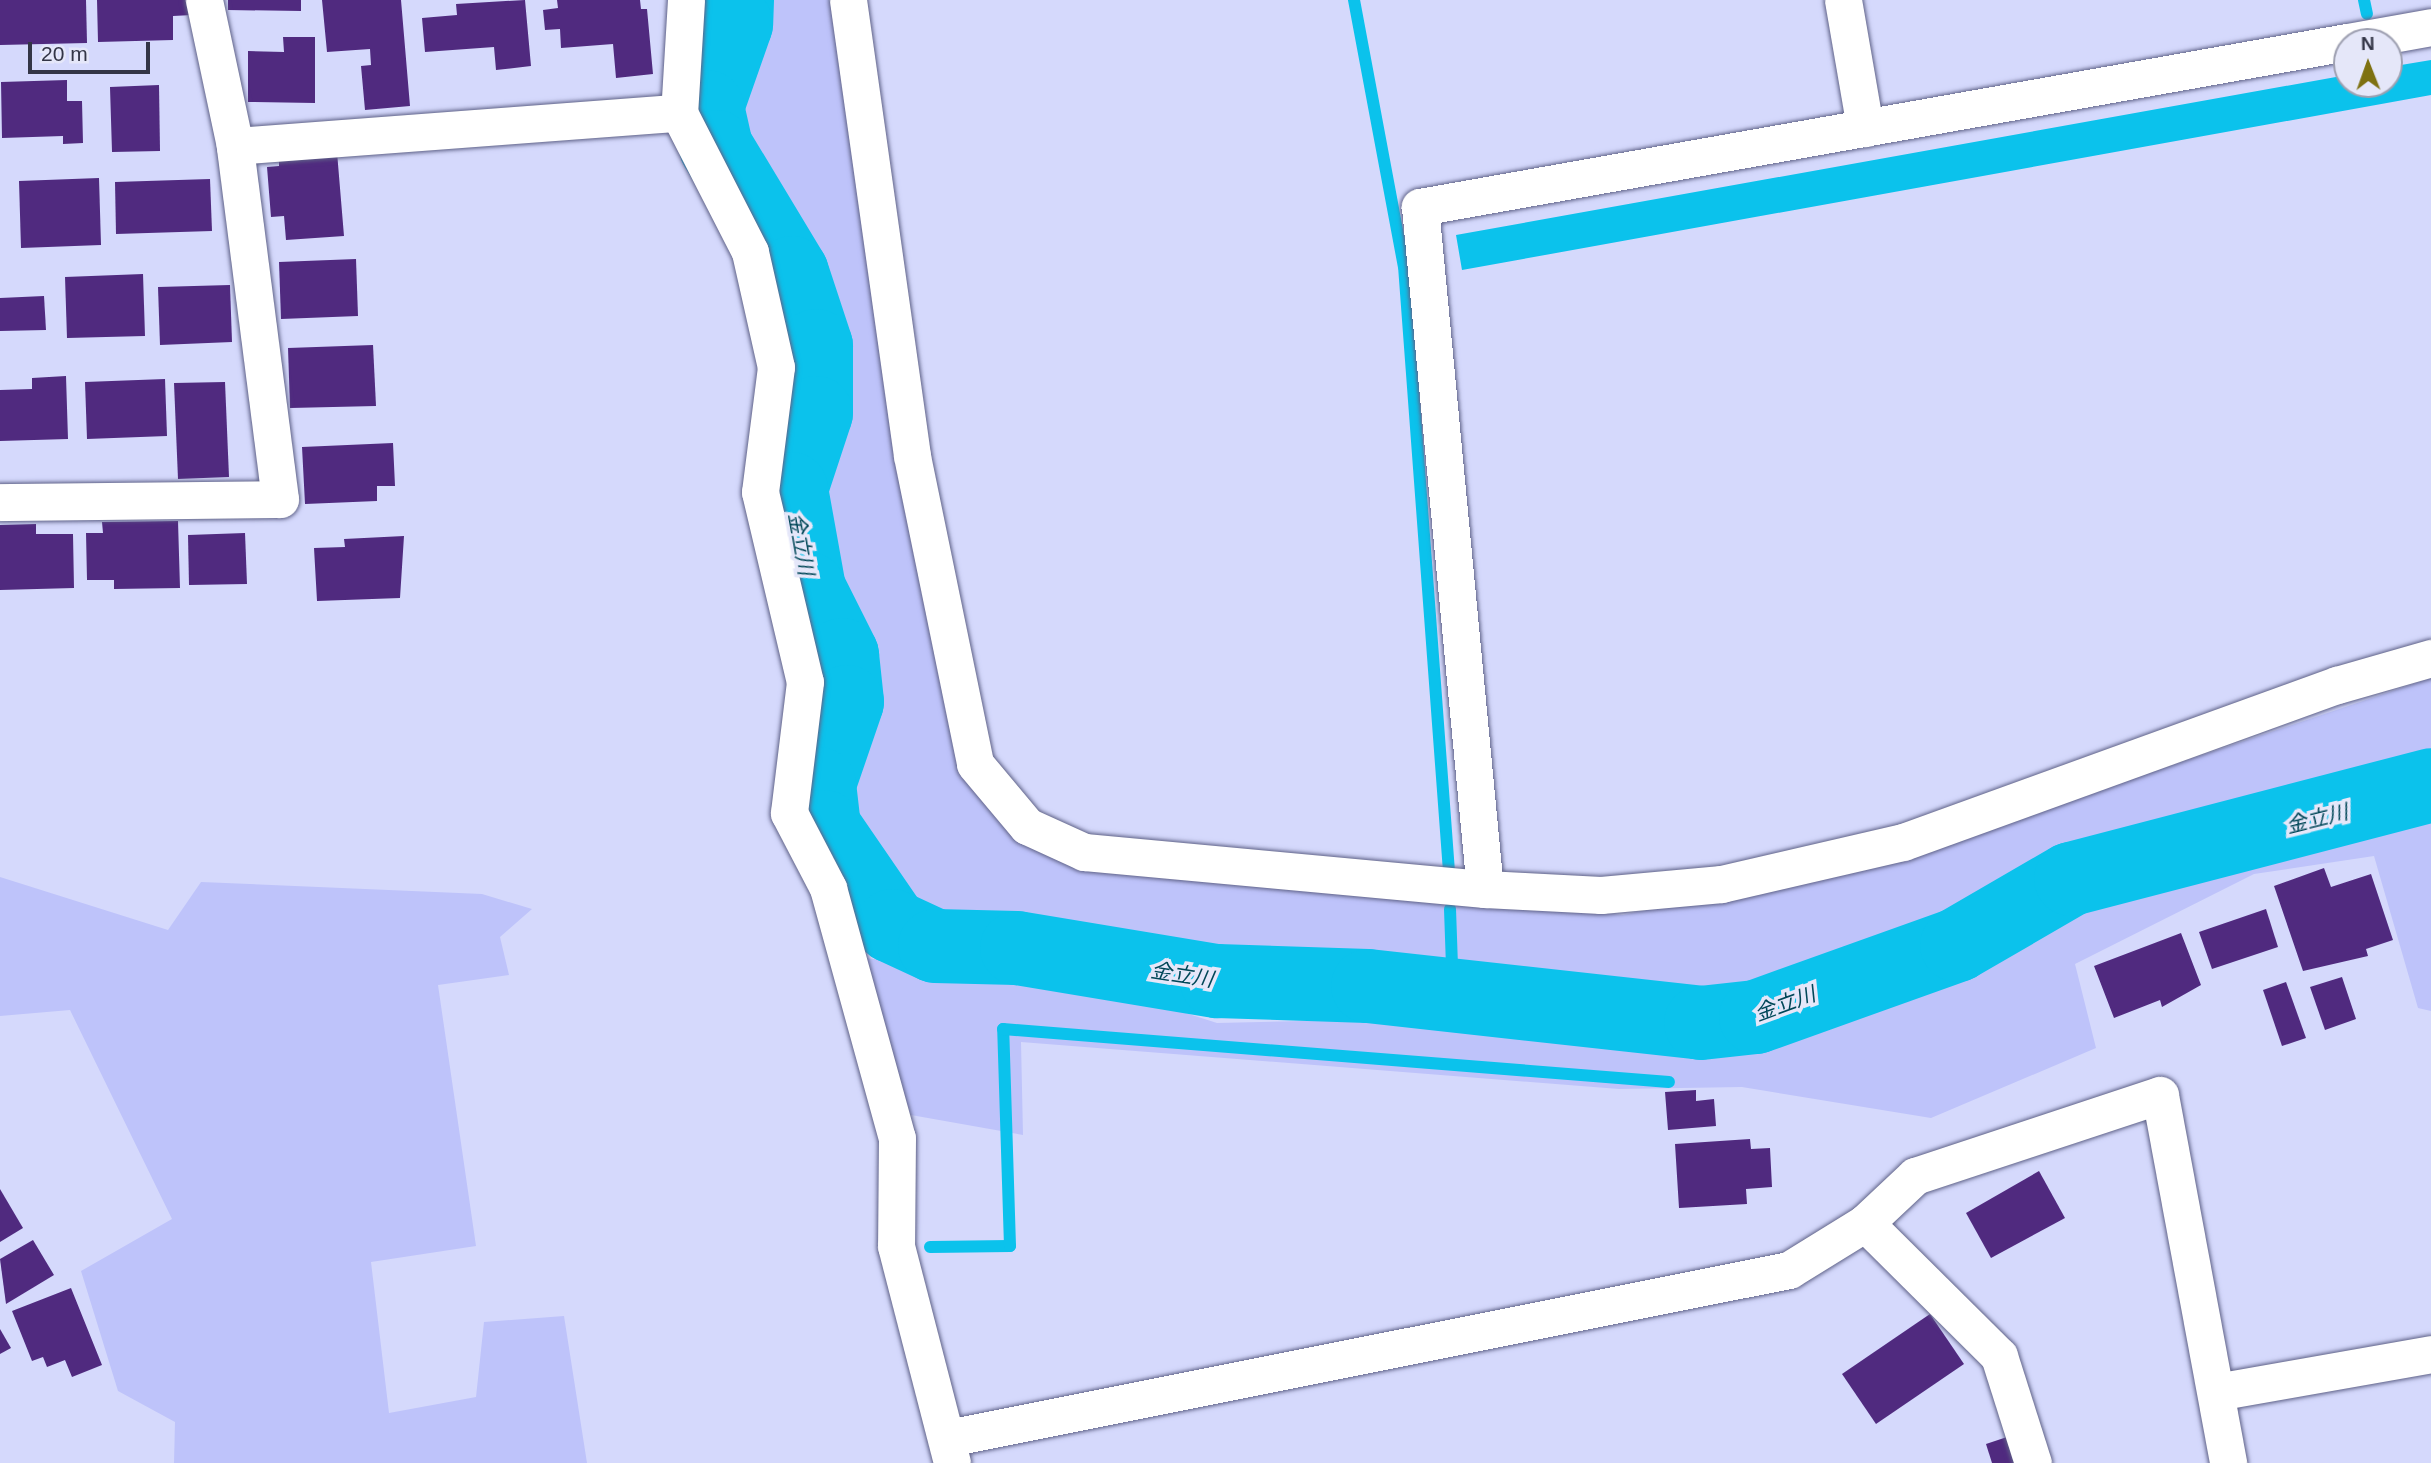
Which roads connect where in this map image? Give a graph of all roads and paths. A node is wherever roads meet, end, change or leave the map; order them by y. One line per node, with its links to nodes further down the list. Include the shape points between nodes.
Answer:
1 (204, 0): 10 (street)
2 (687, 0): 8 (street)
3 (848, 0): 13 (street, via 912,456 975,764 1027,826 1084,852)
4 (1843, 0): 9 (street)
5 (2431, 27): 6 (street)
6 (2403, 32)
7 (2333, 45): 9 (street)
8 (679, 113): 10 (street); 17 (street, via 750,252 776,367 760,492 805,682 789,813 828,888 897,1138 896,1246)
9 (1865, 128): 13 (street, via 1420,207)
10 (235, 146): 11 (street, via 280,499)
11 (0, 502)
12 (2431, 658): 13 (street, via 2337,685 1903,842 1721,884 1601,895)
13 (1485, 889)
14 (1866, 1223): 16 (street, via 1915,1176 2160,1095); 17 (street, via 1789,1270); 18 (street, via 1999,1356)
15 (2431, 1354): 16 (street)
16 (2216, 1392): 19 (street)
17 (948, 1456)
18 (2033, 1463)
19 (2228, 1463)

